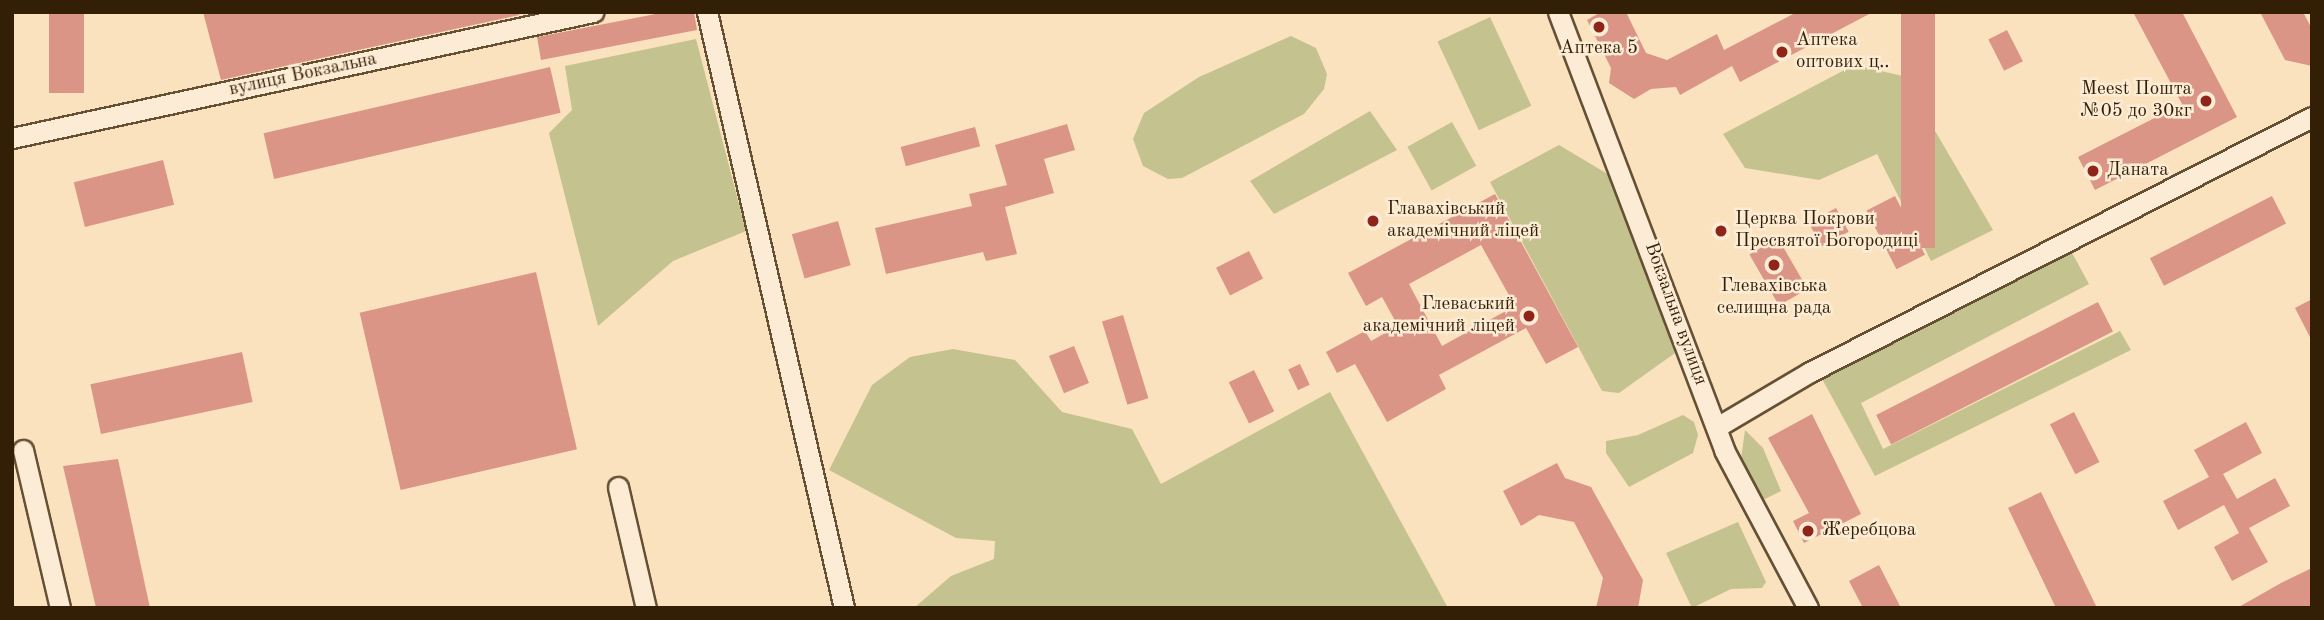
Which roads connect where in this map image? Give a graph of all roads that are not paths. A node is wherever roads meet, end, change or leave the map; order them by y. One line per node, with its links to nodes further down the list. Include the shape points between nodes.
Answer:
1 (593, 12): 5 (street, вулиця Вокзальна)
2 (707, 12): 11 (street)
3 (1558, 12): 6 (street, Вокзальна вулиця)
4 (2312, 117): 6 (street, via 1810,372)
5 (12, 138)
6 (1717, 427): 12 (street, Вокзальна вулиця)
7 (23, 450): 9 (street)
8 (618, 487): 10 (street)
9 (60, 608)
10 (646, 608)
11 (844, 608)
12 (1808, 608)

